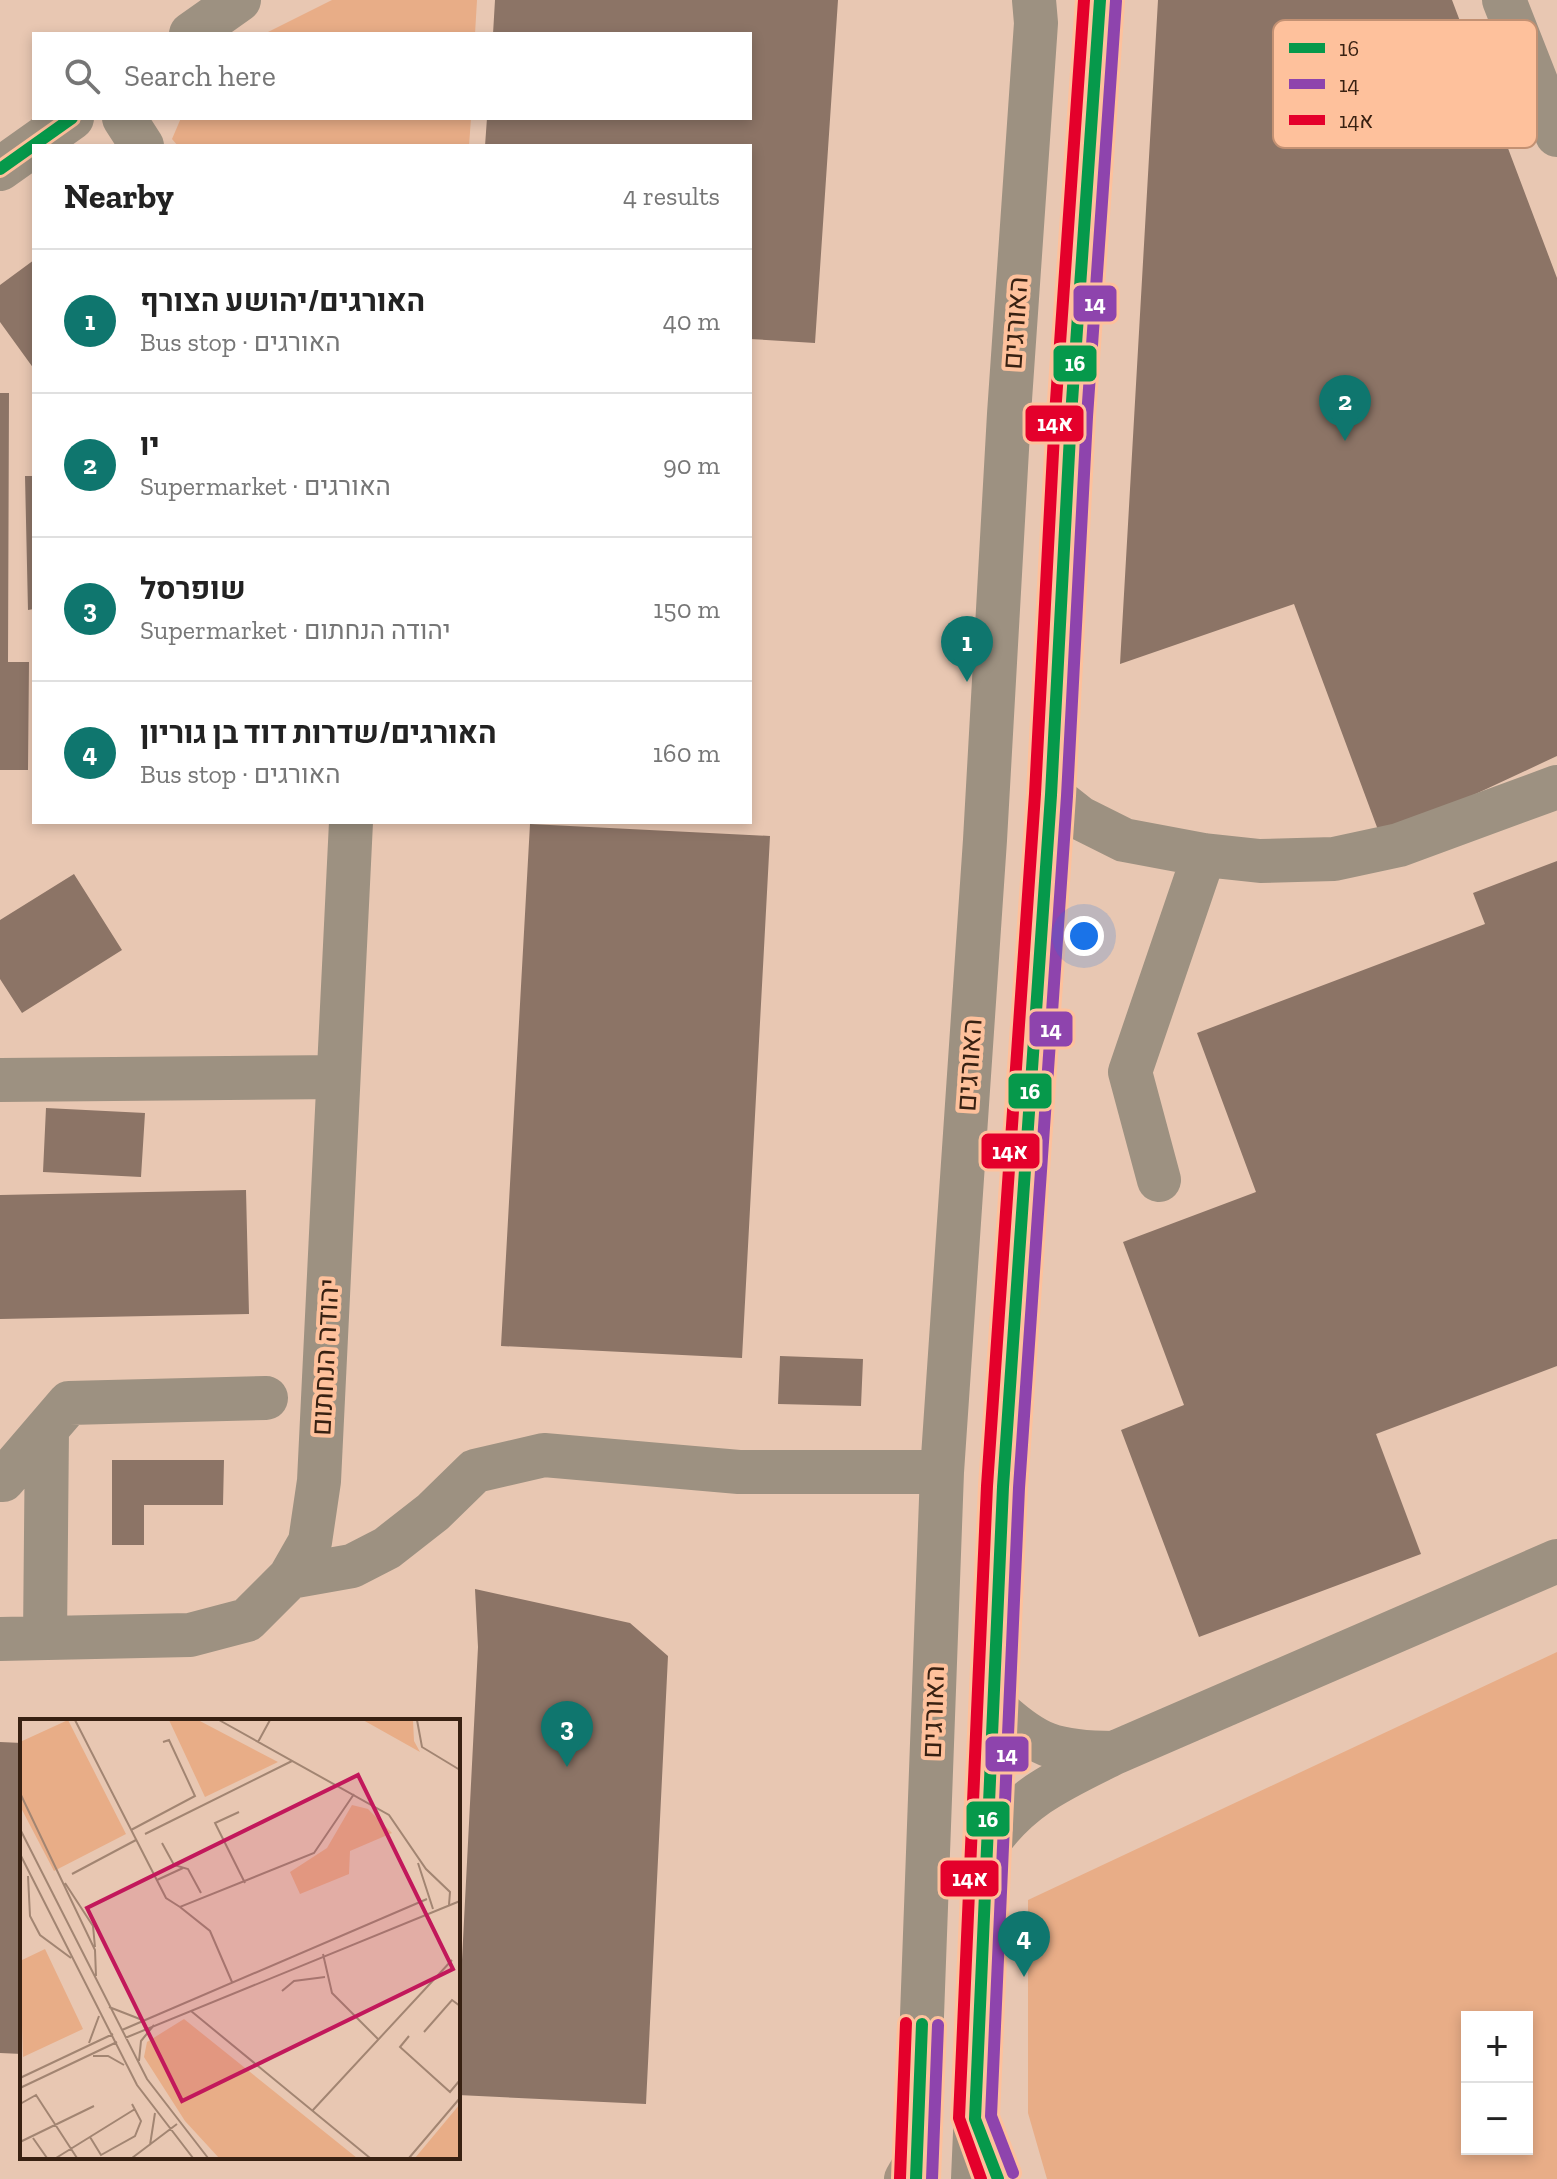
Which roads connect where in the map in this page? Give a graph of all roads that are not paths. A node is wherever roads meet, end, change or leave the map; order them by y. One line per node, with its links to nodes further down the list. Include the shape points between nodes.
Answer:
1 (239, 0): 6 (street)
2 (1034, 0): 26 (street, האורגים)
3 (1100, 0): 16 (street, האורגים)
4 (1504, 0): 5 (street)
5 (1512, 20)
6 (194, 32)
7 (1537, 84): 10 (street)
8 (69, 120): 11 (street)
9 (125, 120): 12 (street)
10 (1557, 135)
11 (35, 144)
12 (141, 144)
13 (32, 146): 14 (street)
14 (0, 169)
15 (1557, 787): 19 (street, via 1399,845 1334,859 1260,861)
16 (1051, 795): 18 (street, via 1080,818); 20 (street, האורגים)
17 (351, 824): 21 (street, יהודה הנחתום)
18 (1124, 840): 19 (street); 20 (street, via 1081,857)
19 (1204, 855): 23 (street, via 1130,1072)
20 (1044, 887): 32 (street, האורגים)
21 (338, 1077): 22 (street); 29 (street, יהודה הנחתום, via 319,1481 310,1542)
22 (0, 1080)
23 (1159, 1180)
24 (266, 1398): 25 (street, via 69,1403)
25 (47, 1429): 27 (street); 30 (street)
26 (942, 1472): 29 (street, via 739,1472 544,1455 475,1471 399,1539 352,1566); 36 (street, האורגים)
27 (0, 1480)
28 (1557, 1561): 33 (street)
29 (290, 1577): 30 (street, יהודה הנחתום, via 247,1620 190,1635)
30 (45, 1638): 31 (street, יהודה הנחתום)
31 (0, 1639)
32 (992, 1705): 33 (street, via 1048,1745 1072,1753); 34 (street, האורגים)
33 (1114, 1753): 34 (street, via 1028,1799)
34 (987, 1845): 35 (street, האורגים)
35 (975, 2119): 37 (street, האורגים); 38 (main road)
36 (913, 2173)
37 (973, 2179)
38 (998, 2179)

